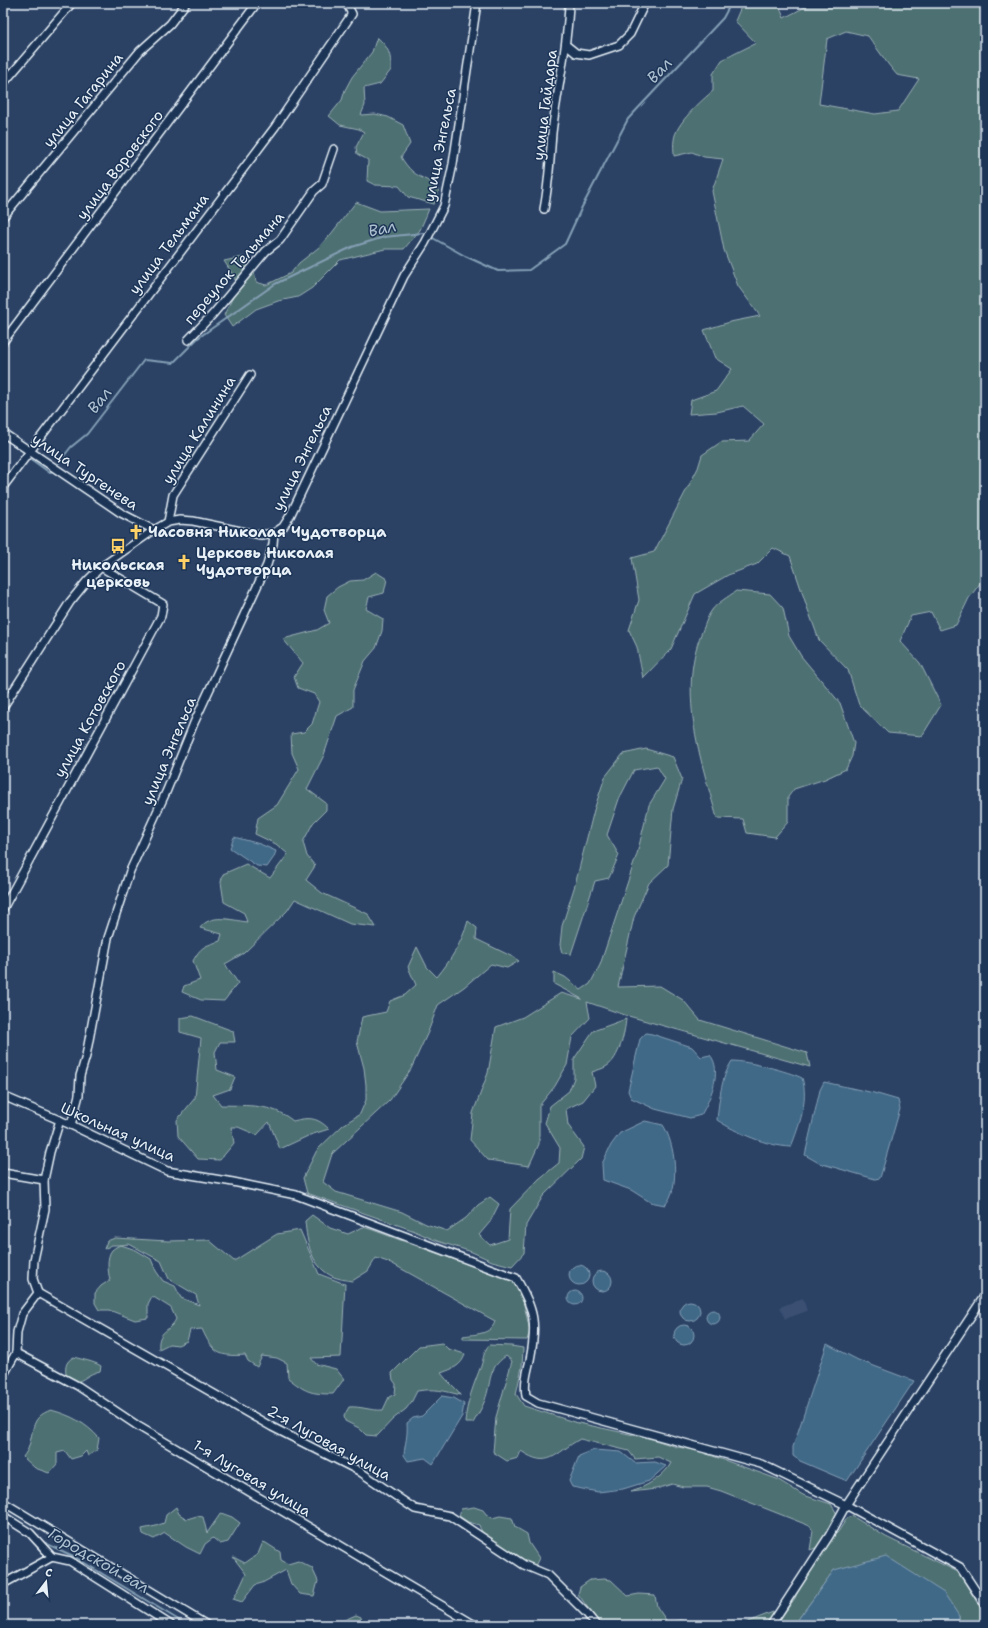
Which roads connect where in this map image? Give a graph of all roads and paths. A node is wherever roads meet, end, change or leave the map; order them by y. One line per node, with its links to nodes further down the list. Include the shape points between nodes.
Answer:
1 (186, 3): 12 (street, улица Гагарина, via 170,24 140,51)
2 (257, 3): 14 (street, улица Воровского)
3 (344, 3): 17 (street, улица Тельмана, via 352,14 275,126)
4 (477, 3): 21 (street, улица Энгельса, via 453,164 444,206 404,276 290,516 283,527)
5 (568, 3): 8 (street, улица Гайдара)
6 (645, 3): 8 (street, via 630,34 620,45 589,55 576,53)
7 (70, 4): 9 (street)
8 (566, 45): 11 (street, улица Гайдара, via 552,134)
9 (3, 84)
10 (334, 149): 13 (street, переулок Тельмана, via 322,184 314,191 280,240 266,251)
11 (544, 209)
12 (3, 217)
13 (188, 340)
14 (3, 342)
15 (250, 375): 19 (street, улица Калинина, via 173,495)
16 (3, 432): 17 (street, улица Тургенева)
17 (30, 451): 18 (street, улица Тельмана); 20 (street, улица Тургенева, via 120,513)
18 (3, 487)
19 (168, 522): 20 (street); 21 (street, via 193,521 262,535)
20 (154, 530): 22 (street)
21 (274, 533): 27 (street, улица Энгельса, via 266,565 130,871 108,938 80,1076 79,1095)
22 (101, 567): 23 (street, via 70,602); 24 (street, улица Котовского, via 163,604 161,616)
23 (3, 707)
24 (3, 909)
25 (3, 1096): 26 (street, Школьная улица)
26 (60, 1120): 27 (street, Школьная улица); 29 (street)
27 (71, 1125): 35 (street, Школьная улица, via 167,1171 296,1195 516,1278 532,1310 534,1327 524,1385 526,1396 545,1405 761,1464)
28 (3, 1173): 29 (street)
29 (44, 1180): 30 (street, via 45,1209 34,1260 33,1279)
30 (38, 1293): 32 (street, via 22,1314 17,1332); 43 (street, 2-я Луговая улица, via 272,1427 359,1471 415,1509 450,1516 524,1566 548,1575)
31 (985, 1295): 35 (street)
32 (16, 1353): 33 (street); 42 (street, 1-я Луговая улица, via 78,1386 144,1429)
33 (3, 1376)
34 (3, 1502): 41 (street)
35 (846, 1505): 39 (street, via 960,1567); 44 (street, via 829,1536)
36 (3, 1516): 37 (street, via 30,1534)
37 (52, 1557): 38 (street); 40 (street, via 70,1561)
38 (3, 1584)
39 (985, 1605)
40 (171, 1625)
41 (207, 1625)
42 (475, 1625)
43 (596, 1625)
44 (771, 1625)

